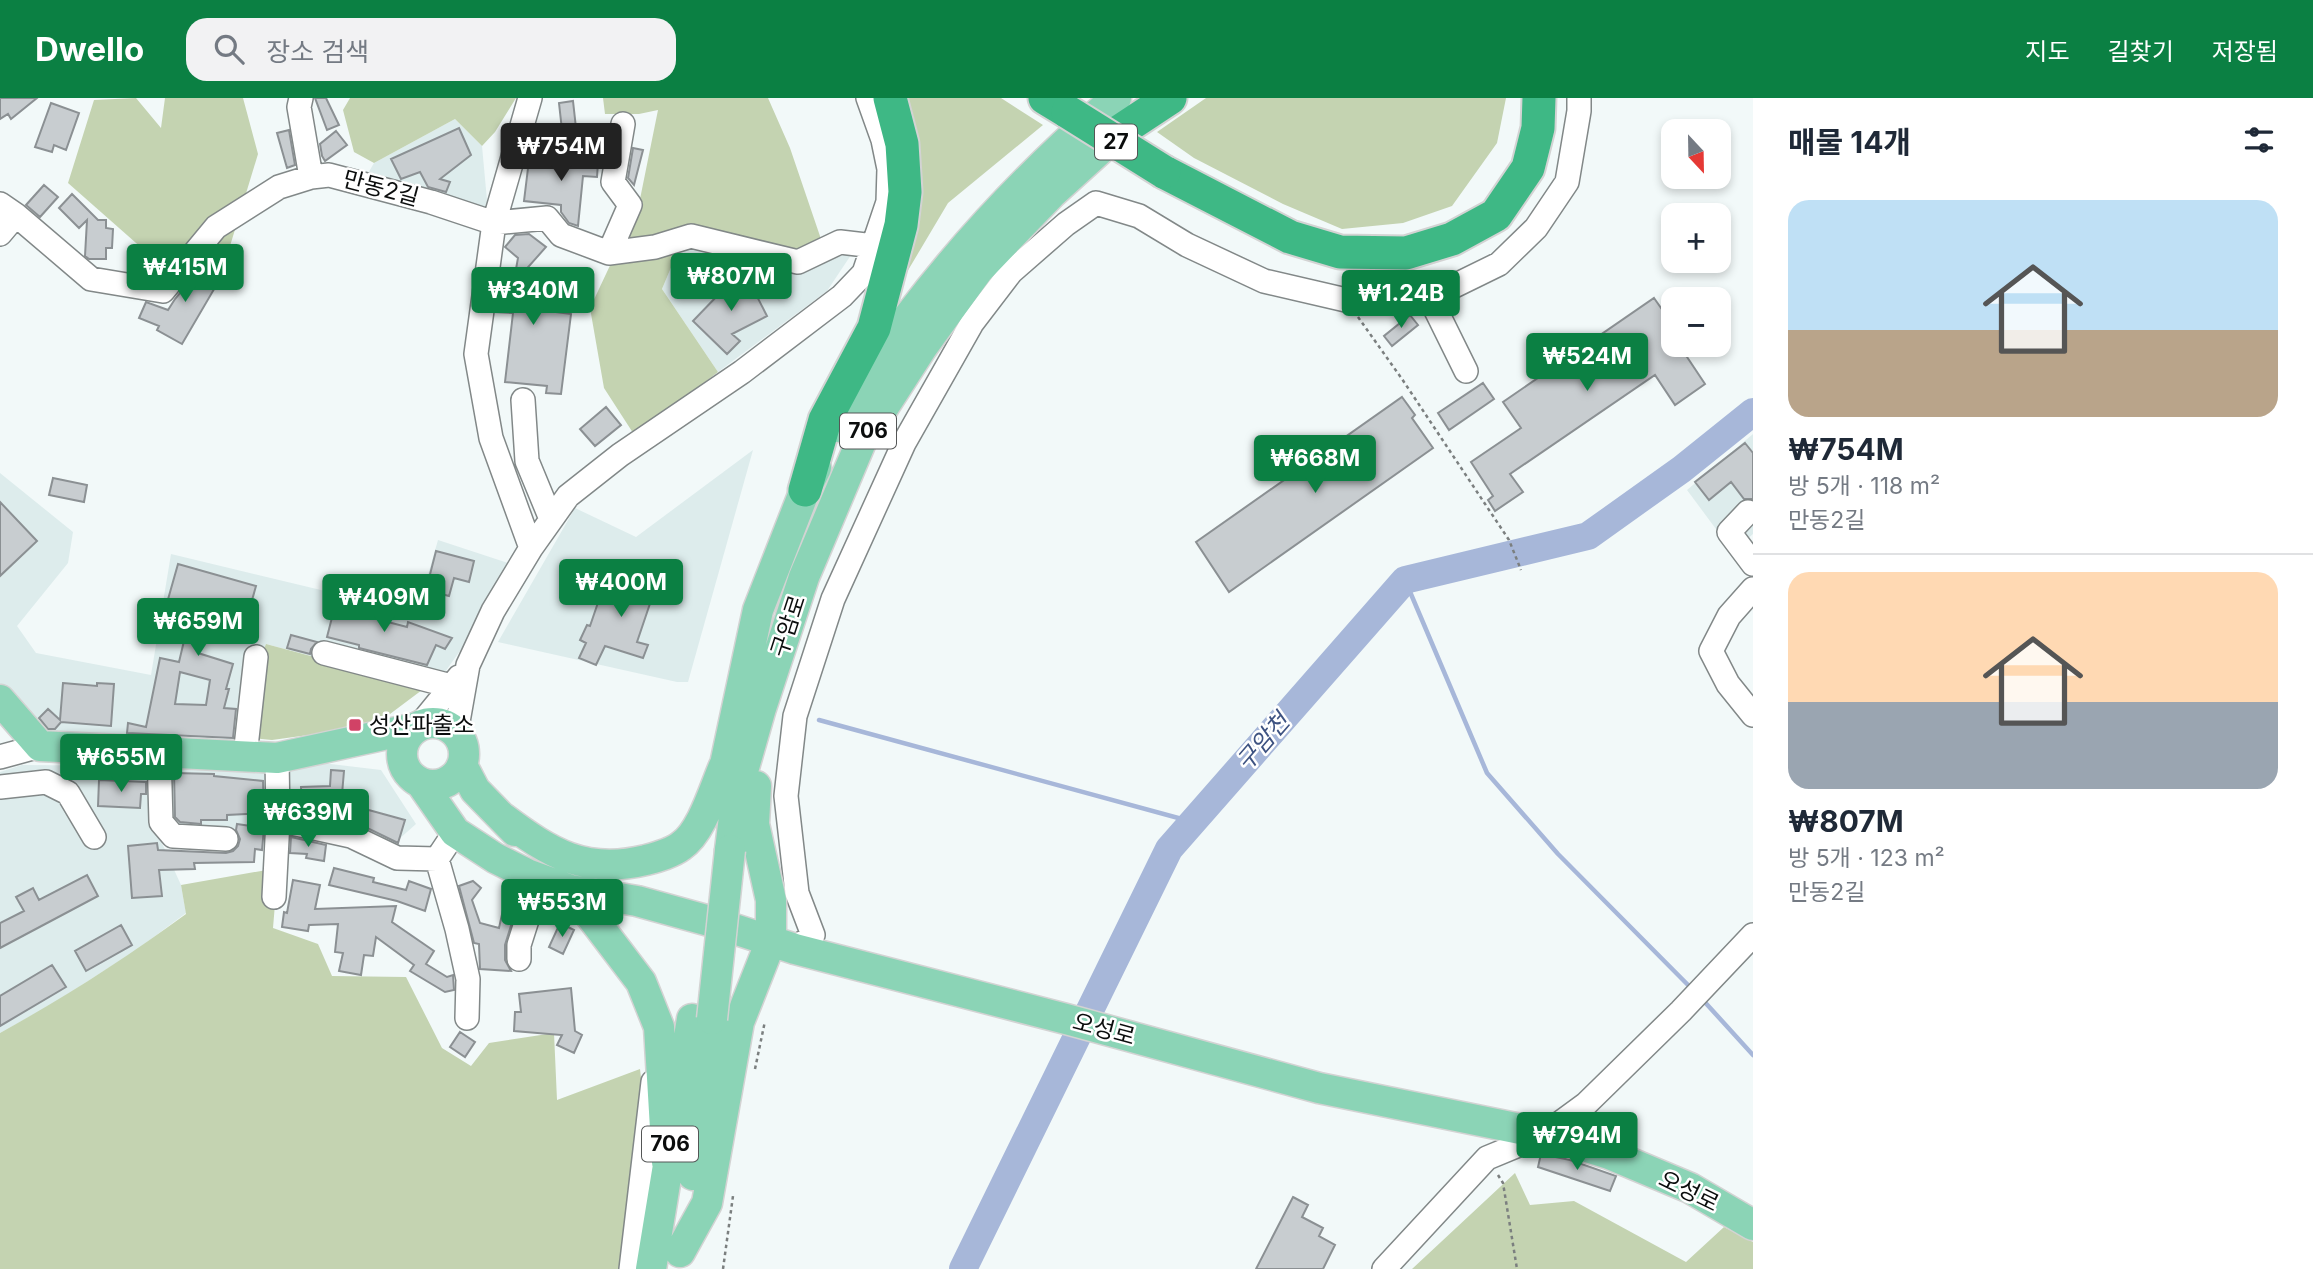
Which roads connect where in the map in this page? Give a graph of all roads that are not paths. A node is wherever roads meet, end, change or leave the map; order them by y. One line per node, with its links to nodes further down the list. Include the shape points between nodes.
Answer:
1 (301, 98): 15 (street)
2 (530, 98): 17 (street)
3 (868, 98): 19 (street, via 888,169 888,202)
4 (890, 98): 24 (highway, via 902,144 905,192 901,225 874,328 825,420)
5 (1116, 98): 24 (main road, 구암로 / 706, via 986,223 909,316 836,426)
6 (1157, 98): 13 (main road, 구암로 / 706)
7 (1170, 98): 13 (highway)
8 (1521, 98): 14 (highway, via 1524,117 1517,153 1496,191 1467,213 1431,229 1385,239 1332,235 1281,218)
9 (1539, 98): 14 (highway, 27, via 1538,128 1528,168 1496,215 1452,239 1406,253 1339,252 1290,237)
10 (1579, 98): 21 (street, via 1567,182 1536,228 1499,264 1450,288)
11 (1066, 102): 14 (highway)
12 (623, 124): 20 (street, via 613,182 630,205)
13 (1117, 133): 35 (main road, 구암로 / 706, via 979,269 861,442 804,577)
14 (1169, 166)
15 (311, 177): 16 (street, 만동2길, via 279,187 216,227 163,290 91,279); 17 (street, 만동2길, via 329,174)
16 (8, 210): 18 (street)
17 (494, 223): 20 (street, 만동2길, via 547,218 561,235); 27 (street, via 476,354 491,438)
18 (0, 234)
19 (874, 246): 20 (street, 만동2길, via 840,242 798,262 691,236); 26 (street, via 864,273 842,296 620,456 568,496)
20 (609, 253)
21 (1427, 292): 22 (street); 61 (street, via 1346,300 1264,281 1187,245 1139,216 1096,203 1011,271 972,323 904,443 833,599 795,716 786,796 797,893 813,935)
22 (1466, 371)
23 (523, 400): 26 (street, via 527,461)
24 (805, 490): 45 (main road, 구암로 / 706, via 758,610)
25 (1748, 512): 28 (street, via 1729,532)
26 (551, 519): 27 (street)
27 (531, 548): 32 (street, via 493,611)
28 (1753, 564)
29 (1753, 589): 36 (street, via 1730,616 1711,651 1728,684)
30 (324, 653): 33 (street)
31 (256, 656): 42 (street)
32 (468, 665): 33 (street); 38 (street)
33 (451, 686): 37 (street)
34 (0, 700): 40 (main road)
35 (761, 708): 54 (main road, 구암로 / 706); 61 (main road, via 754,824)
36 (1753, 715)
37 (417, 727): 38 (main road, via 445,725); 39 (main road); 46 (main road, via 403,744)
38 (456, 733): 47 (main road)
39 (351, 742): 44 (main road); 46 (main road, via 389,755)
40 (40, 746): 41 (main road); 43 (street)
41 (159, 752): 42 (main road); 53 (street, via 161,822 173,836)
42 (245, 756): 44 (main road)
43 (0, 757)
44 (277, 758): 50 (street)
45 (724, 766): 49 (main road, via 696,829 681,846 640,861 613,865 574,860 539,846); 54 (main road, 구암로 / 706)
46 (412, 773): 47 (main road, via 431,785 457,773); 51 (main road)
47 (469, 777): 49 (main road); 51 (main road, via 470,805)
48 (0, 787): 52 (street, via 46,782 68,793)
49 (503, 818): 59 (main road, via 564,874)
50 (278, 820): 55 (street, via 351,836 397,858); 58 (street)
51 (455, 832): 55 (street); 56 (main road, 오성로, via 495,858)
52 (94, 837)
53 (226, 839)
54 (721, 850): 64 (main road, 구암로 / 706, bridge)
55 (437, 859): 63 (street, via 468,979)
56 (540, 878): 57 (main road, 오성로); 62 (street, via 519,945)
57 (571, 890): 59 (main road, 오성로); 65 (main road, via 641,982)
58 (274, 897)
59 (637, 901): 61 (main road, 오성로)
60 (1753, 936): 66 (street, via 1586,1104)
61 (783, 945): 66 (main road, 오성로, via 1320,1088); 69 (main road, via 739,1022 707,1203)
62 (519, 959)
63 (467, 1018)
64 (702, 1019): 67 (main road, 구암로 / 706); 69 (main road, 구암로 / 706, via 692,1182)
65 (659, 1027): 67 (main road); 70 (street)
66 (1545, 1134): 68 (main road, 오성로, via 1609,1154 1690,1188); 72 (street, via 1487,1158)
67 (667, 1162): 71 (main road, 구암로 / 706)
68 (1753, 1224)
69 (679, 1261)
70 (631, 1269)
71 (652, 1269)
72 (1384, 1269)

